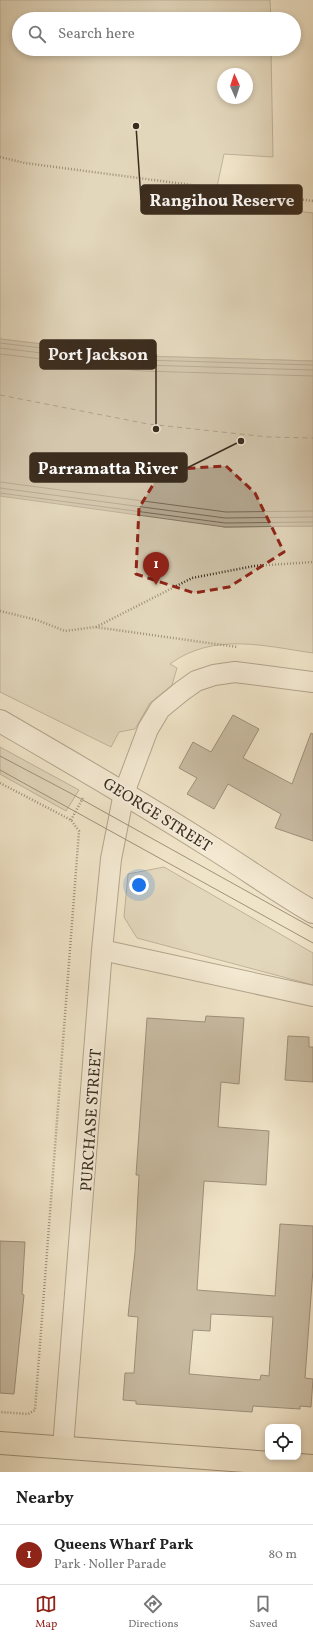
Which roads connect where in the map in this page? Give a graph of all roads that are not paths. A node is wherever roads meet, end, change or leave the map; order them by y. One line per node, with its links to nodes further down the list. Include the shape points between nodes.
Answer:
1 (313, 682): 3 (street, PURCHASE STREET, via 235,672 214,674 196,681 160,709 148,729)
2 (0, 722): 3 (street, GEORGE STREET)
3 (124, 793): 4 (street, GEORGE STREET); 5 (street, PURCHASE STREET, via 112,859)
4 (313, 912)
5 (102, 950): 6 (street); 8 (street, PURCHASE STREET)
6 (313, 996)
7 (0, 1443): 8 (main road)
8 (63, 1448): 9 (main road)
9 (313, 1466)

